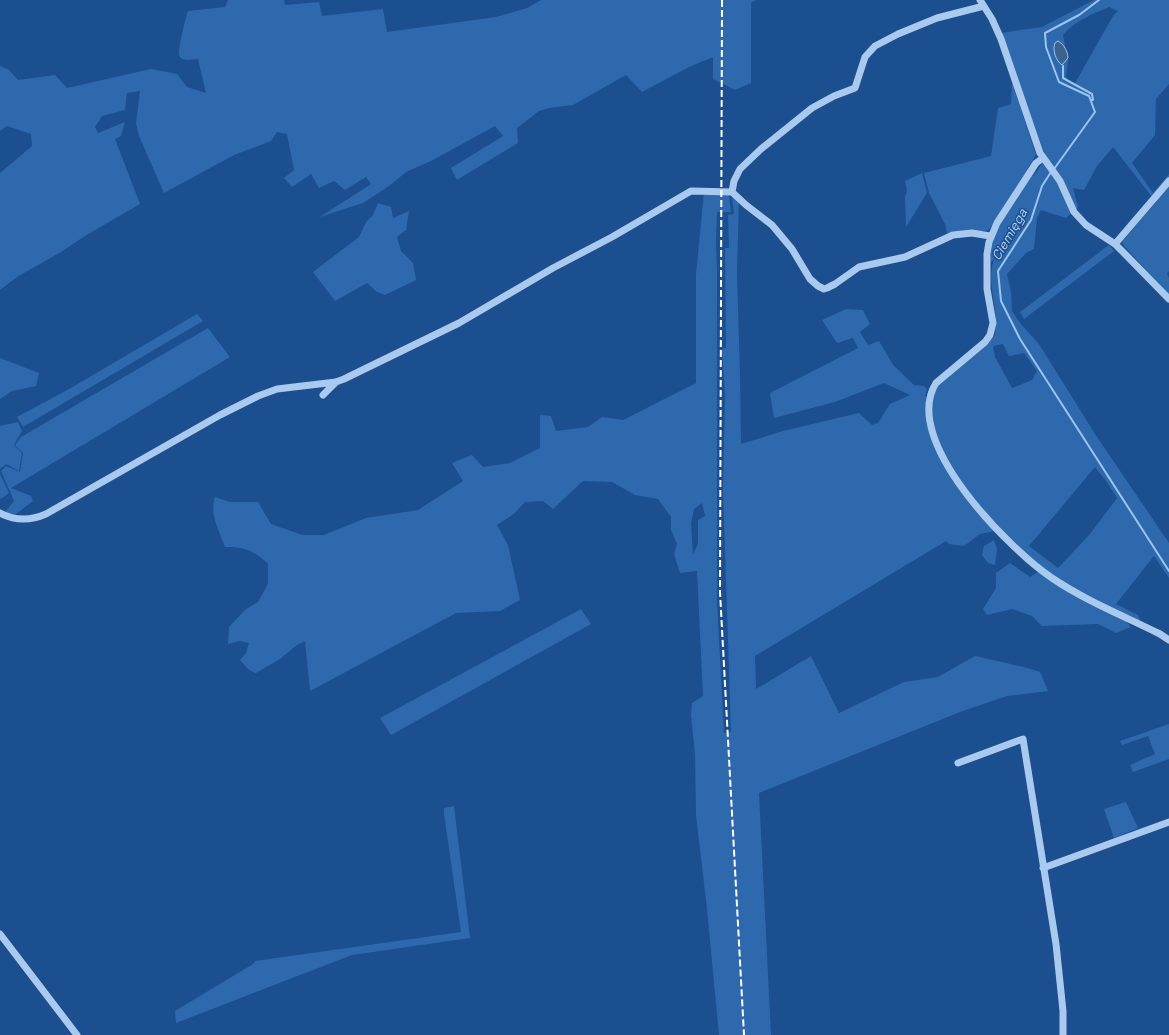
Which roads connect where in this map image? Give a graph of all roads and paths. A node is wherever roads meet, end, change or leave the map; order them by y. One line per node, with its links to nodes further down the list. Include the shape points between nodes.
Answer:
1 (982, 3): 2 (street, via 1001,39); 4 (street, via 937,18 876,46 865,57 855,88 812,108 761,149 740,169)
2 (1043, 158): 5 (street, via 1036,163); 6 (street, via 1060,181 1078,218)
3 (1169, 181): 6 (street)
4 (732, 192): 5 (street, via 772,224 810,279 824,288 835,284 859,267 910,255 953,235 972,233); 8 (street, via 691,191 459,323)
5 (990, 236): 11 (street, via 987,248 987,277 993,328 985,342 938,380 932,392 930,415 940,451 960,486 975,505 1032,563 1070,589)
6 (1115, 244): 7 (street)
7 (1169, 299)
8 (336, 382): 9 (street); 10 (street, via 277,389 258,396 215,417 40,517 17,519)
9 (323, 395)
10 (0, 513)
11 (1169, 640)
12 (958, 763): 14 (street, via 1022,739)
13 (1169, 822): 14 (street)
14 (1043, 868): 17 (street, via 1056,944)
15 (0, 934): 16 (street)
16 (77, 1035)
17 (1063, 1035)

